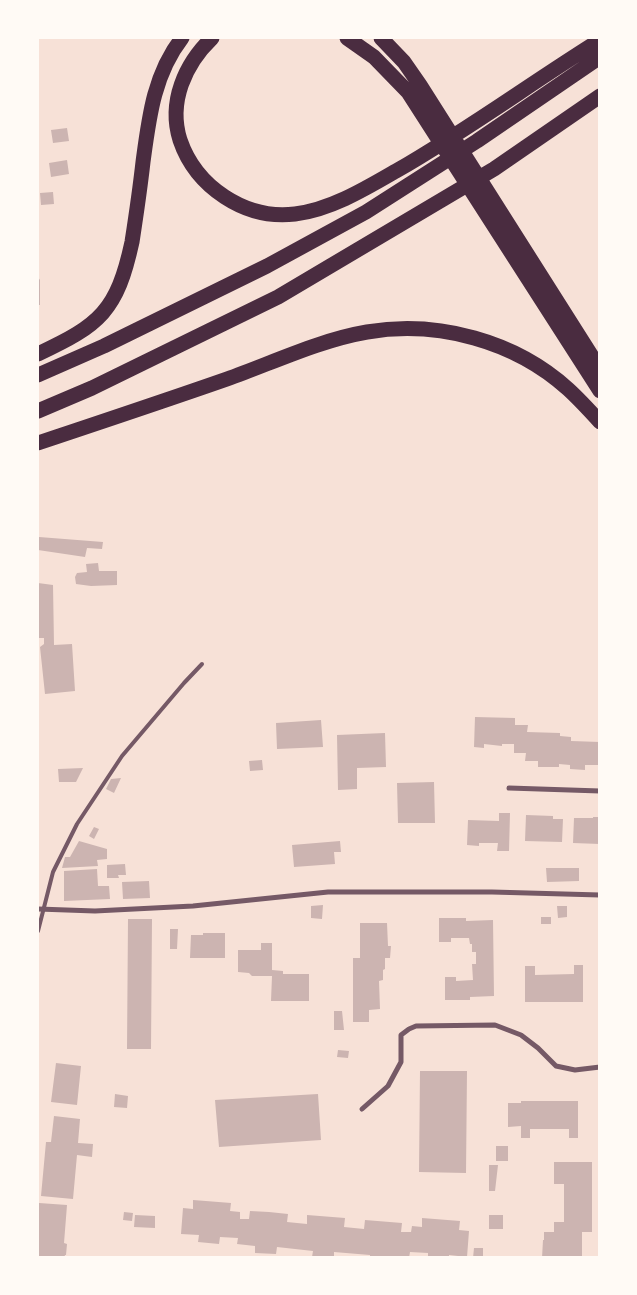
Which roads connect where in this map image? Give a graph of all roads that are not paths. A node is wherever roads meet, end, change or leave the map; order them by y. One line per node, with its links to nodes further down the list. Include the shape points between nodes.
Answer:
1 (182, 38): 10 (highway, via 170,54 153,98 132,242 117,292 95,322)
2 (212, 38): 5 (highway, via 196,56 180,85 176,123 186,155 205,182 230,201 252,210 283,215 322,207 374,184)
3 (348, 38): 7 (highway)
4 (381, 38): 7 (highway, via 404,62)
5 (600, 40)
6 (600, 57): 12 (highway, via 366,212 267,266)
7 (414, 88): 9 (highway, via 428,121)
8 (600, 96): 14 (highway, via 494,169 278,297)
9 (516, 250): 11 (highway); 13 (highway)
10 (38, 354)
11 (600, 369)
12 (38, 375)
13 (600, 391)
14 (38, 411)
15 (600, 422): 16 (highway, via 554,378 504,348 442,331 405,329 367,332 320,345)
16 (38, 443)
17 (202, 664): 21 (lane, via 122,756 77,824 53,872)
18 (509, 788): 19 (street)
19 (600, 791)
20 (600, 896): 21 (street, via 328,892 193,906 94,911)
21 (40, 909): 22 (lane)
22 (38, 931)
23 (600, 1067): 24 (street, via 575,1070 556,1066 521,1035 495,1025 416,1026 401,1035 400,1062 388,1086)
24 (362, 1109)

